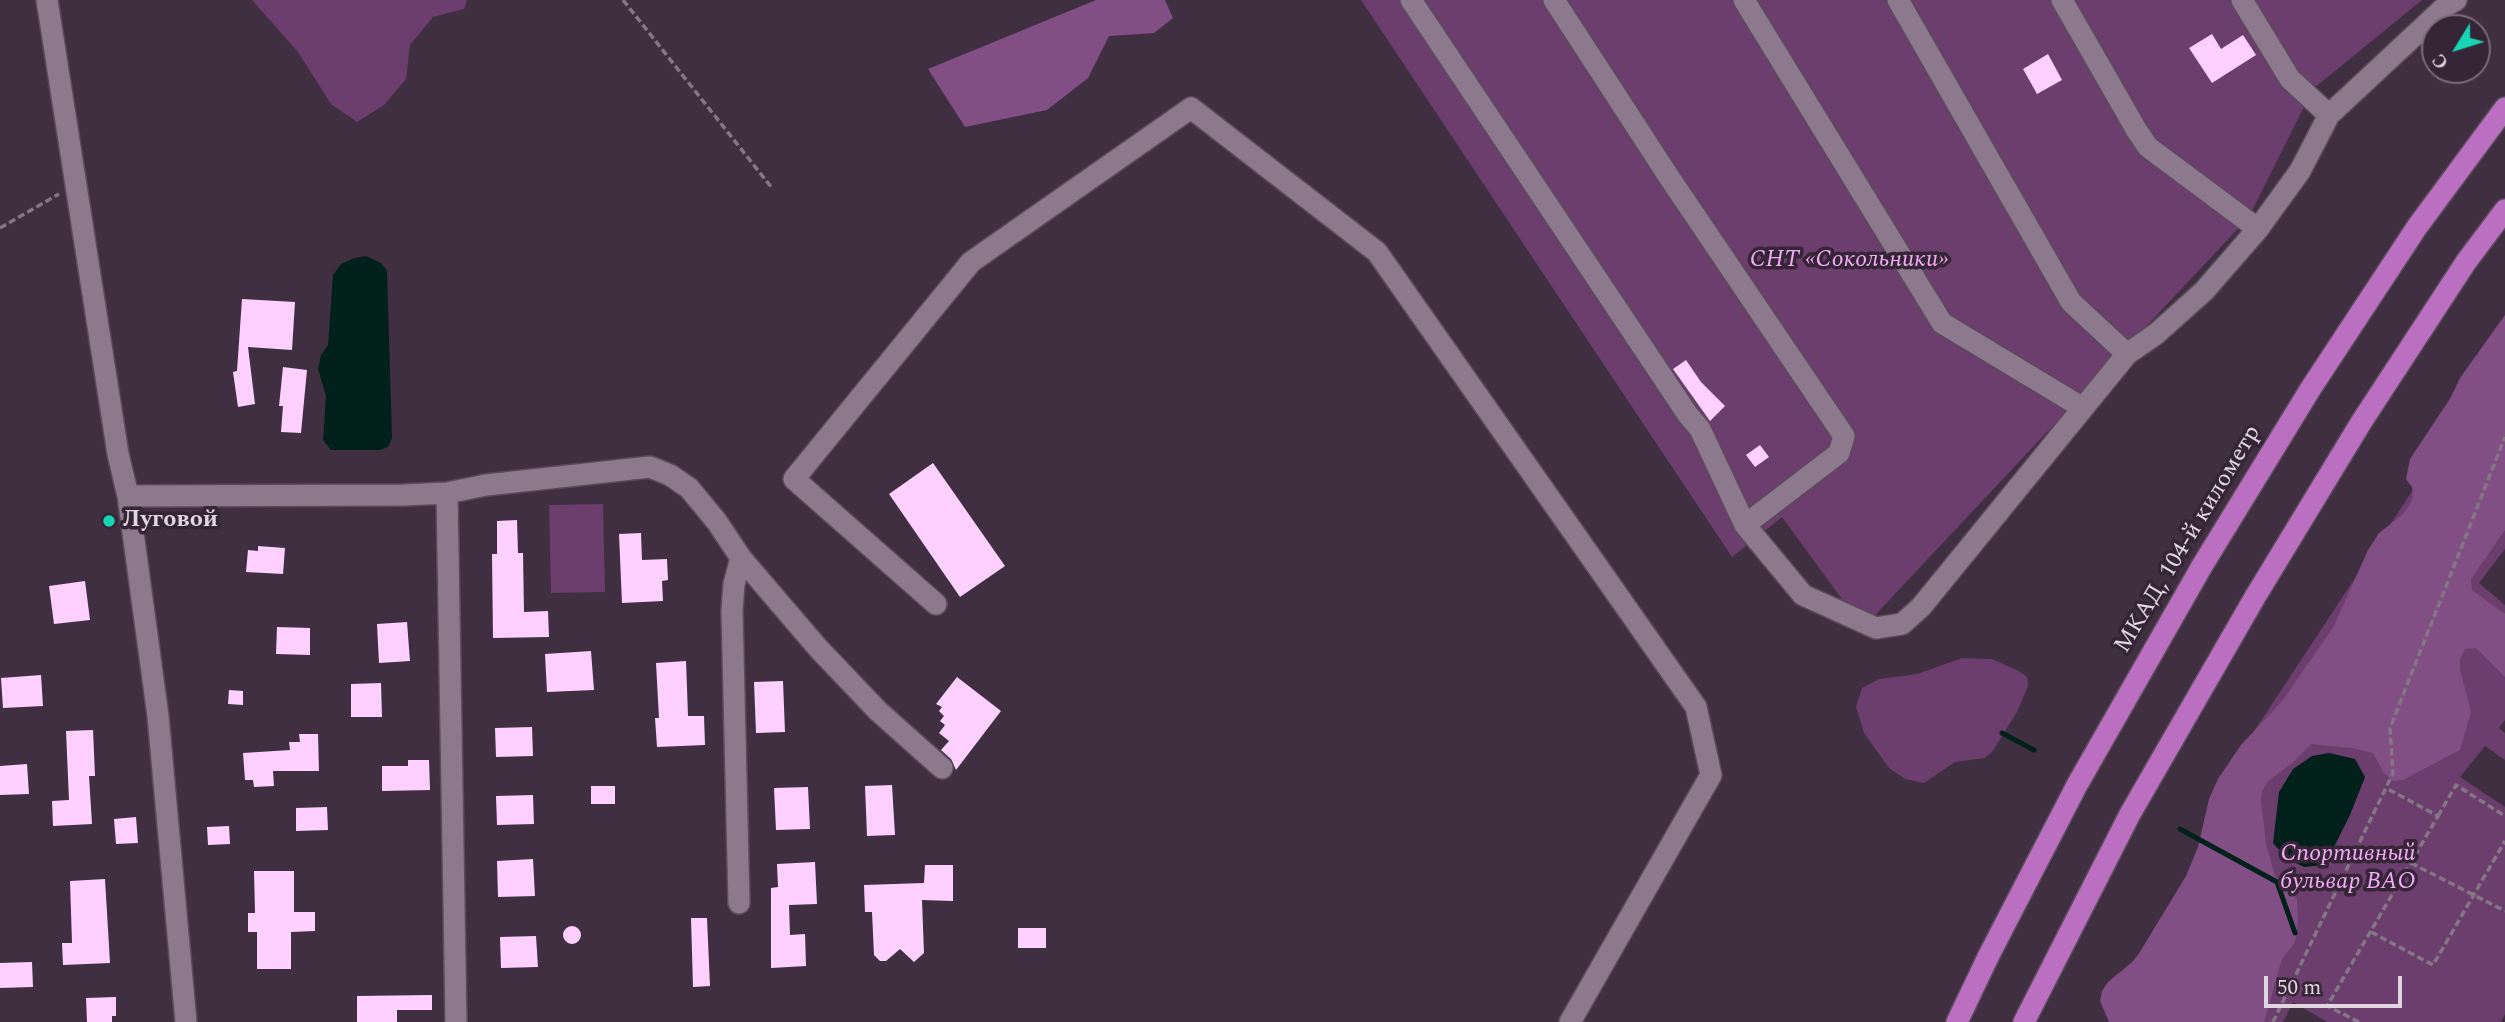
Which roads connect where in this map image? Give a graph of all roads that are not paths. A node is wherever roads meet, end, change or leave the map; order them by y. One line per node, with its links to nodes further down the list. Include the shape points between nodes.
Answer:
1 (47, 0): 16 (street)
2 (1411, 0): 17 (street, via 1700,429)
3 (1554, 0): 17 (street, via 1844,436 1839,453)
4 (1744, 0): 14 (street, via 1942,323)
5 (1898, 0): 13 (street, via 2070,302)
6 (2062, 0): 12 (street, via 2148,147)
7 (2242, 0): 10 (street, via 2290,79)
8 (2448, 2): 10 (street)
9 (2505, 108): 26 (highway, МКАД, 104-й километр, via 2417,227 2202,566 2077,785)
10 (2329, 115): 12 (street, via 2300,171)
11 (2505, 210): 22 (highway, via 2370,410 2255,597 2130,814)
12 (2258, 229): 13 (street, via 2204,290)
13 (2127, 354): 14 (street)
14 (2083, 408): 17 (street, via 1921,607 1902,624 1876,628 1803,595)
15 (447, 493): 16 (street); 18 (street, via 650,467 689,488); 24 (street)
16 (128, 496): 23 (street, via 158,716)
17 (1745, 525)
18 (741, 558): 20 (street, via 878,711); 21 (street, via 732,611)
19 (936, 604): 25 (street, via 794,479 971,262 1191,108 1377,252 1696,707 1711,775)
20 (942, 768)
21 (739, 903)
22 (2043, 982): 27 (highway); 28 (street)
23 (186, 1022)
24 (456, 1022)
25 (1570, 1022)
26 (1957, 1022)
27 (2024, 1022)
28 (2034, 1022)

